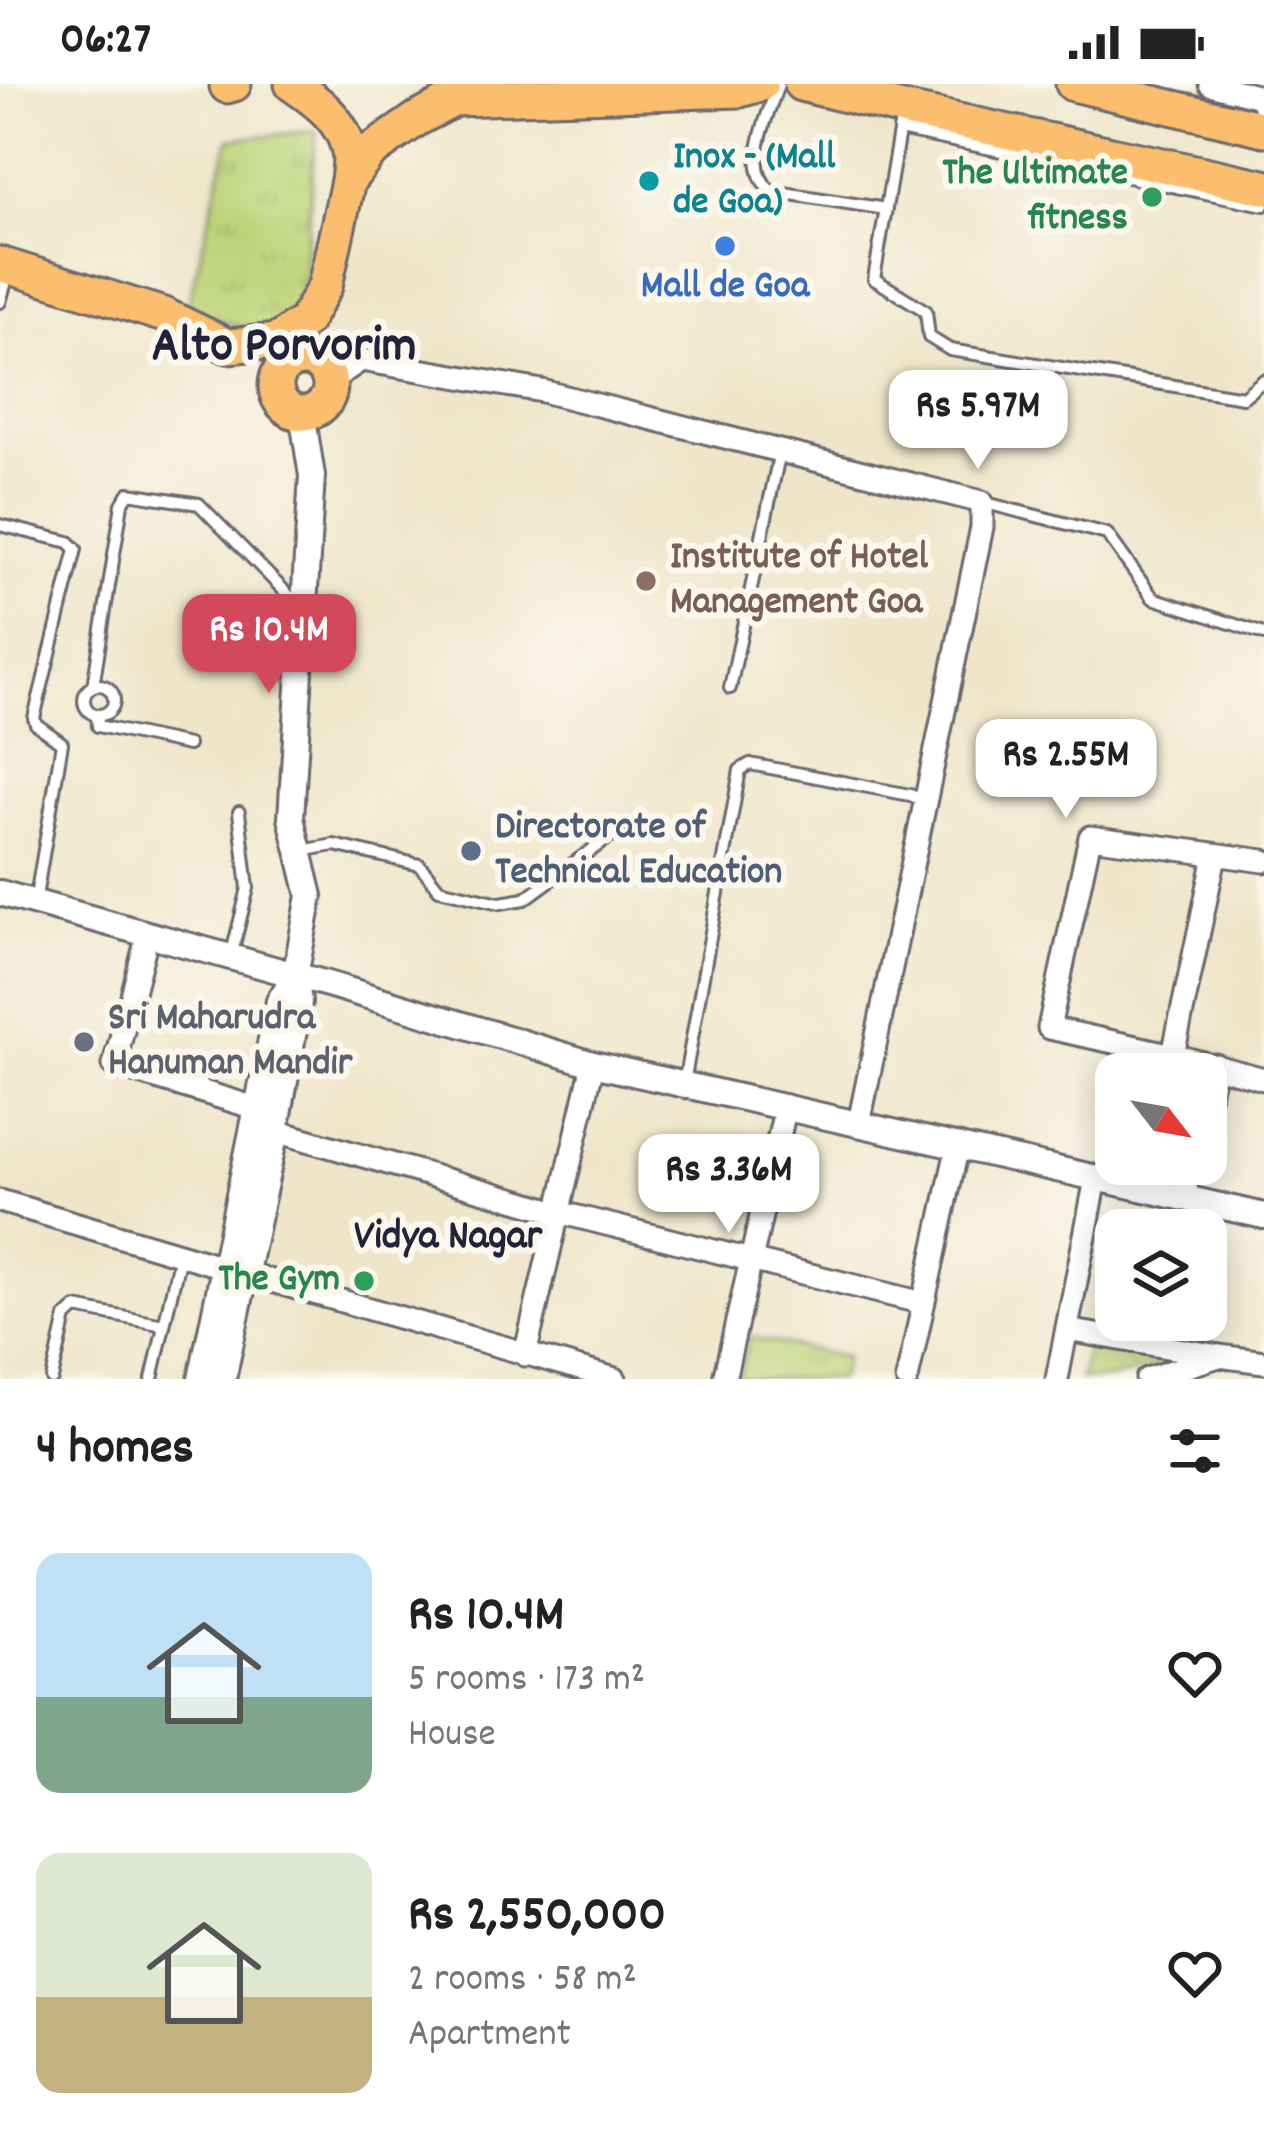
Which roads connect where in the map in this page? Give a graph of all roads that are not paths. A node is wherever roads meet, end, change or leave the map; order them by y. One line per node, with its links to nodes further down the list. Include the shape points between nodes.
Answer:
1 (292, 84): 10 (main road, via 325,106 338,127 350,152)
2 (761, 84): 10 (main road, via 455,99 371,151)
3 (778, 84): 13 (lane, via 756,159 760,182 771,191)
4 (801, 84): 8 (main road)
5 (1073, 84): 9 (main road)
6 (1210, 84): 7 (street, via 1260,97)
7 (1264, 106)
8 (901, 120): 11 (main road); 12 (lane); 13 (lane)
9 (1264, 129)
10 (348, 181): 15 (main road)
11 (1264, 187)
12 (1264, 205)
13 (886, 209): 19 (lane, via 874,279 926,311 929,337 950,350 1243,397)
14 (5, 265): 16 (lane); 17 (main road, via 164,316)
15 (325, 286): 17 (main road, via 305,321 278,341); 18 (main road)
16 (0, 302)
17 (228, 346): 20 (main road)
18 (320, 370): 20 (main road, via 292,361); 21 (main road, via 330,389 323,404); 22 (street, via 361,360 542,392)
19 (1264, 380)
20 (276, 381): 21 (main road, via 279,399)
21 (302, 413): 25 (street, via 312,476)
22 (780, 451): 23 (street); 28 (lane)
23 (982, 502): 26 (lane, via 1108,534 1153,598); 31 (street)
24 (0, 525): 38 (lane, via 76,549 34,718 62,742)
25 (304, 610): 27 (lane, via 200,505 129,493); 34 (street, via 292,818)
26 (1264, 634)
27 (93, 686): 29 (lane, via 84,702); 29 (lane, via 107,688 114,700)
28 (730, 688)
29 (97, 715): 30 (lane, via 98,726)
30 (188, 745)
31 (926, 801): 47 (lane, via 750,764 740,770); 50 (street)
32 (239, 812): 40 (lane, via 248,887)
33 (627, 824): 34 (lane, via 525,899 500,903 440,889 420,865 334,845)
34 (301, 851): 41 (street, via 310,896)
35 (1215, 856): 36 (street); 42 (street, via 1090,837 1049,1028); 43 (street)
36 (1264, 861)
37 (0, 893): 38 (street)
38 (35, 903): 39 (street)
39 (148, 934): 40 (street); 49 (street, via 114,1065)
40 (231, 957): 41 (street)
41 (296, 976): 44 (street); 49 (street, via 279,1001); 51 (street, via 299,1002)
42 (1164, 1053)
43 (1173, 1053)
44 (593, 1064): 47 (street); 59 (street)
45 (1227, 1068): 46 (street)
46 (1264, 1079)
47 (684, 1083): 48 (street)
48 (786, 1106): 50 (street); 62 (street)
49 (259, 1109): 63 (street)
50 (859, 1123): 52 (street)
51 (276, 1131): 59 (street); 63 (street)
52 (958, 1145): 53 (street); 64 (street)
53 (1095, 1179)
54 (1095, 1184): 66 (street)
55 (1123, 1185): 57 (street)
56 (1186, 1185): 57 (street)
57 (1183, 1198): 60 (street)
58 (0, 1202): 61 (street)
59 (558, 1213): 62 (street); 67 (street)
60 (1264, 1216)
61 (181, 1255): 63 (street); 65 (lane)
62 (752, 1262): 64 (street); 75 (street)
63 (236, 1271): 67 (street); 72 (street); 73 (street)
64 (923, 1303): 76 (street)
65 (164, 1325): 70 (lane, via 76,1308 66,1317); 71 (lane)
66 (1067, 1330): 68 (street); 77 (street)
67 (525, 1355): 74 (street)
68 (1219, 1355): 69 (street); 78 (street)
69 (1264, 1362)
70 (52, 1379)
71 (152, 1379)
72 (201, 1379)
73 (223, 1379)
74 (615, 1379)
75 (724, 1379)
76 (907, 1379)
77 (1057, 1379)
78 (1147, 1379)

